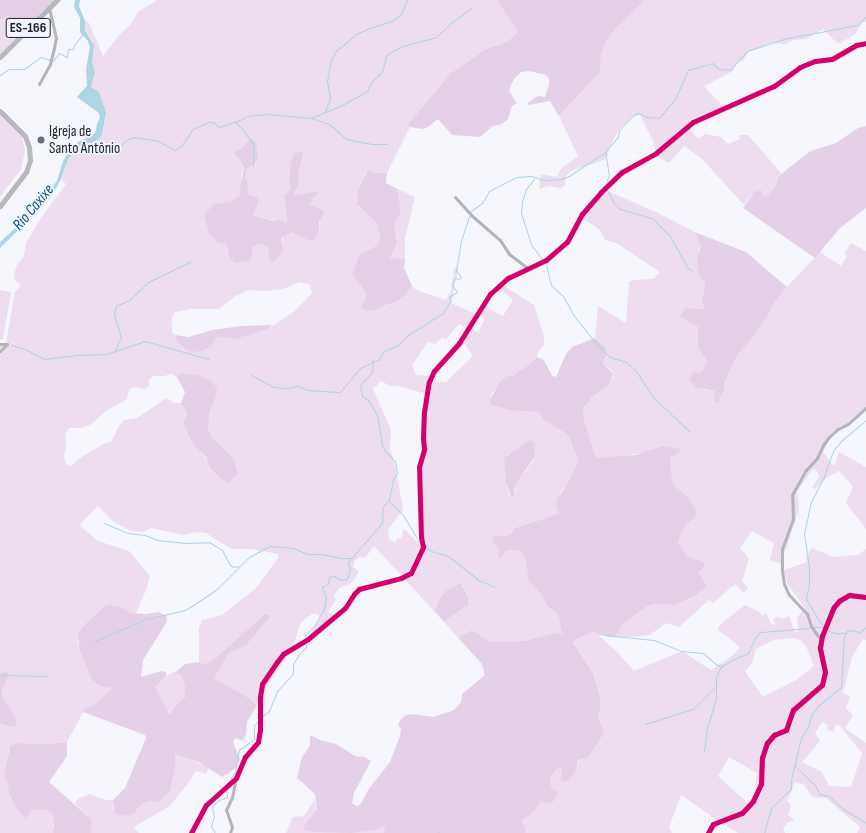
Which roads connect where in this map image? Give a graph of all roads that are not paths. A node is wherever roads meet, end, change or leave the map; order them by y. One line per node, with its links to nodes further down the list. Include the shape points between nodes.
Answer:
1 (57, 0): 2 (main road, ES-166)
2 (49, 8): 4 (main road, ES-166); 5 (street, via 56,38 51,60)
3 (866, 42): 9 (street, via 832,59 815,61 800,67 774,86 693,122 656,153 622,172 582,214 567,242 546,260)
4 (0, 56)
5 (40, 84)
6 (0, 111): 8 (main road, via 25,136 30,160 19,183)
7 (455, 197): 9 (street, via 500,240 509,254)
8 (0, 206)
9 (529, 269): 15 (street, via 508,278 490,294 459,343 434,371 429,382 424,412 424,449 419,467 423,547 411,573 359,589 345,608 276,662 262,684 258,742 245,757)
10 (0, 344): 11 (street, via 7,344)
11 (0, 351)
12 (866, 408): 14 (street, via 828,437 792,495 793,519 782,549 784,584 789,595 807,614 811,626)
13 (866, 597): 14 (street, via 849,595 839,601 834,606)
14 (822, 640): 18 (street, via 820,648 825,672 822,685 793,710 786,730 774,735 766,743 762,758 762,784 753,801 742,813 713,824)
15 (236, 778): 16 (street, via 206,805); 17 (street, via 226,810 232,827)
16 (191, 833)
17 (230, 833)
18 (708, 833)

